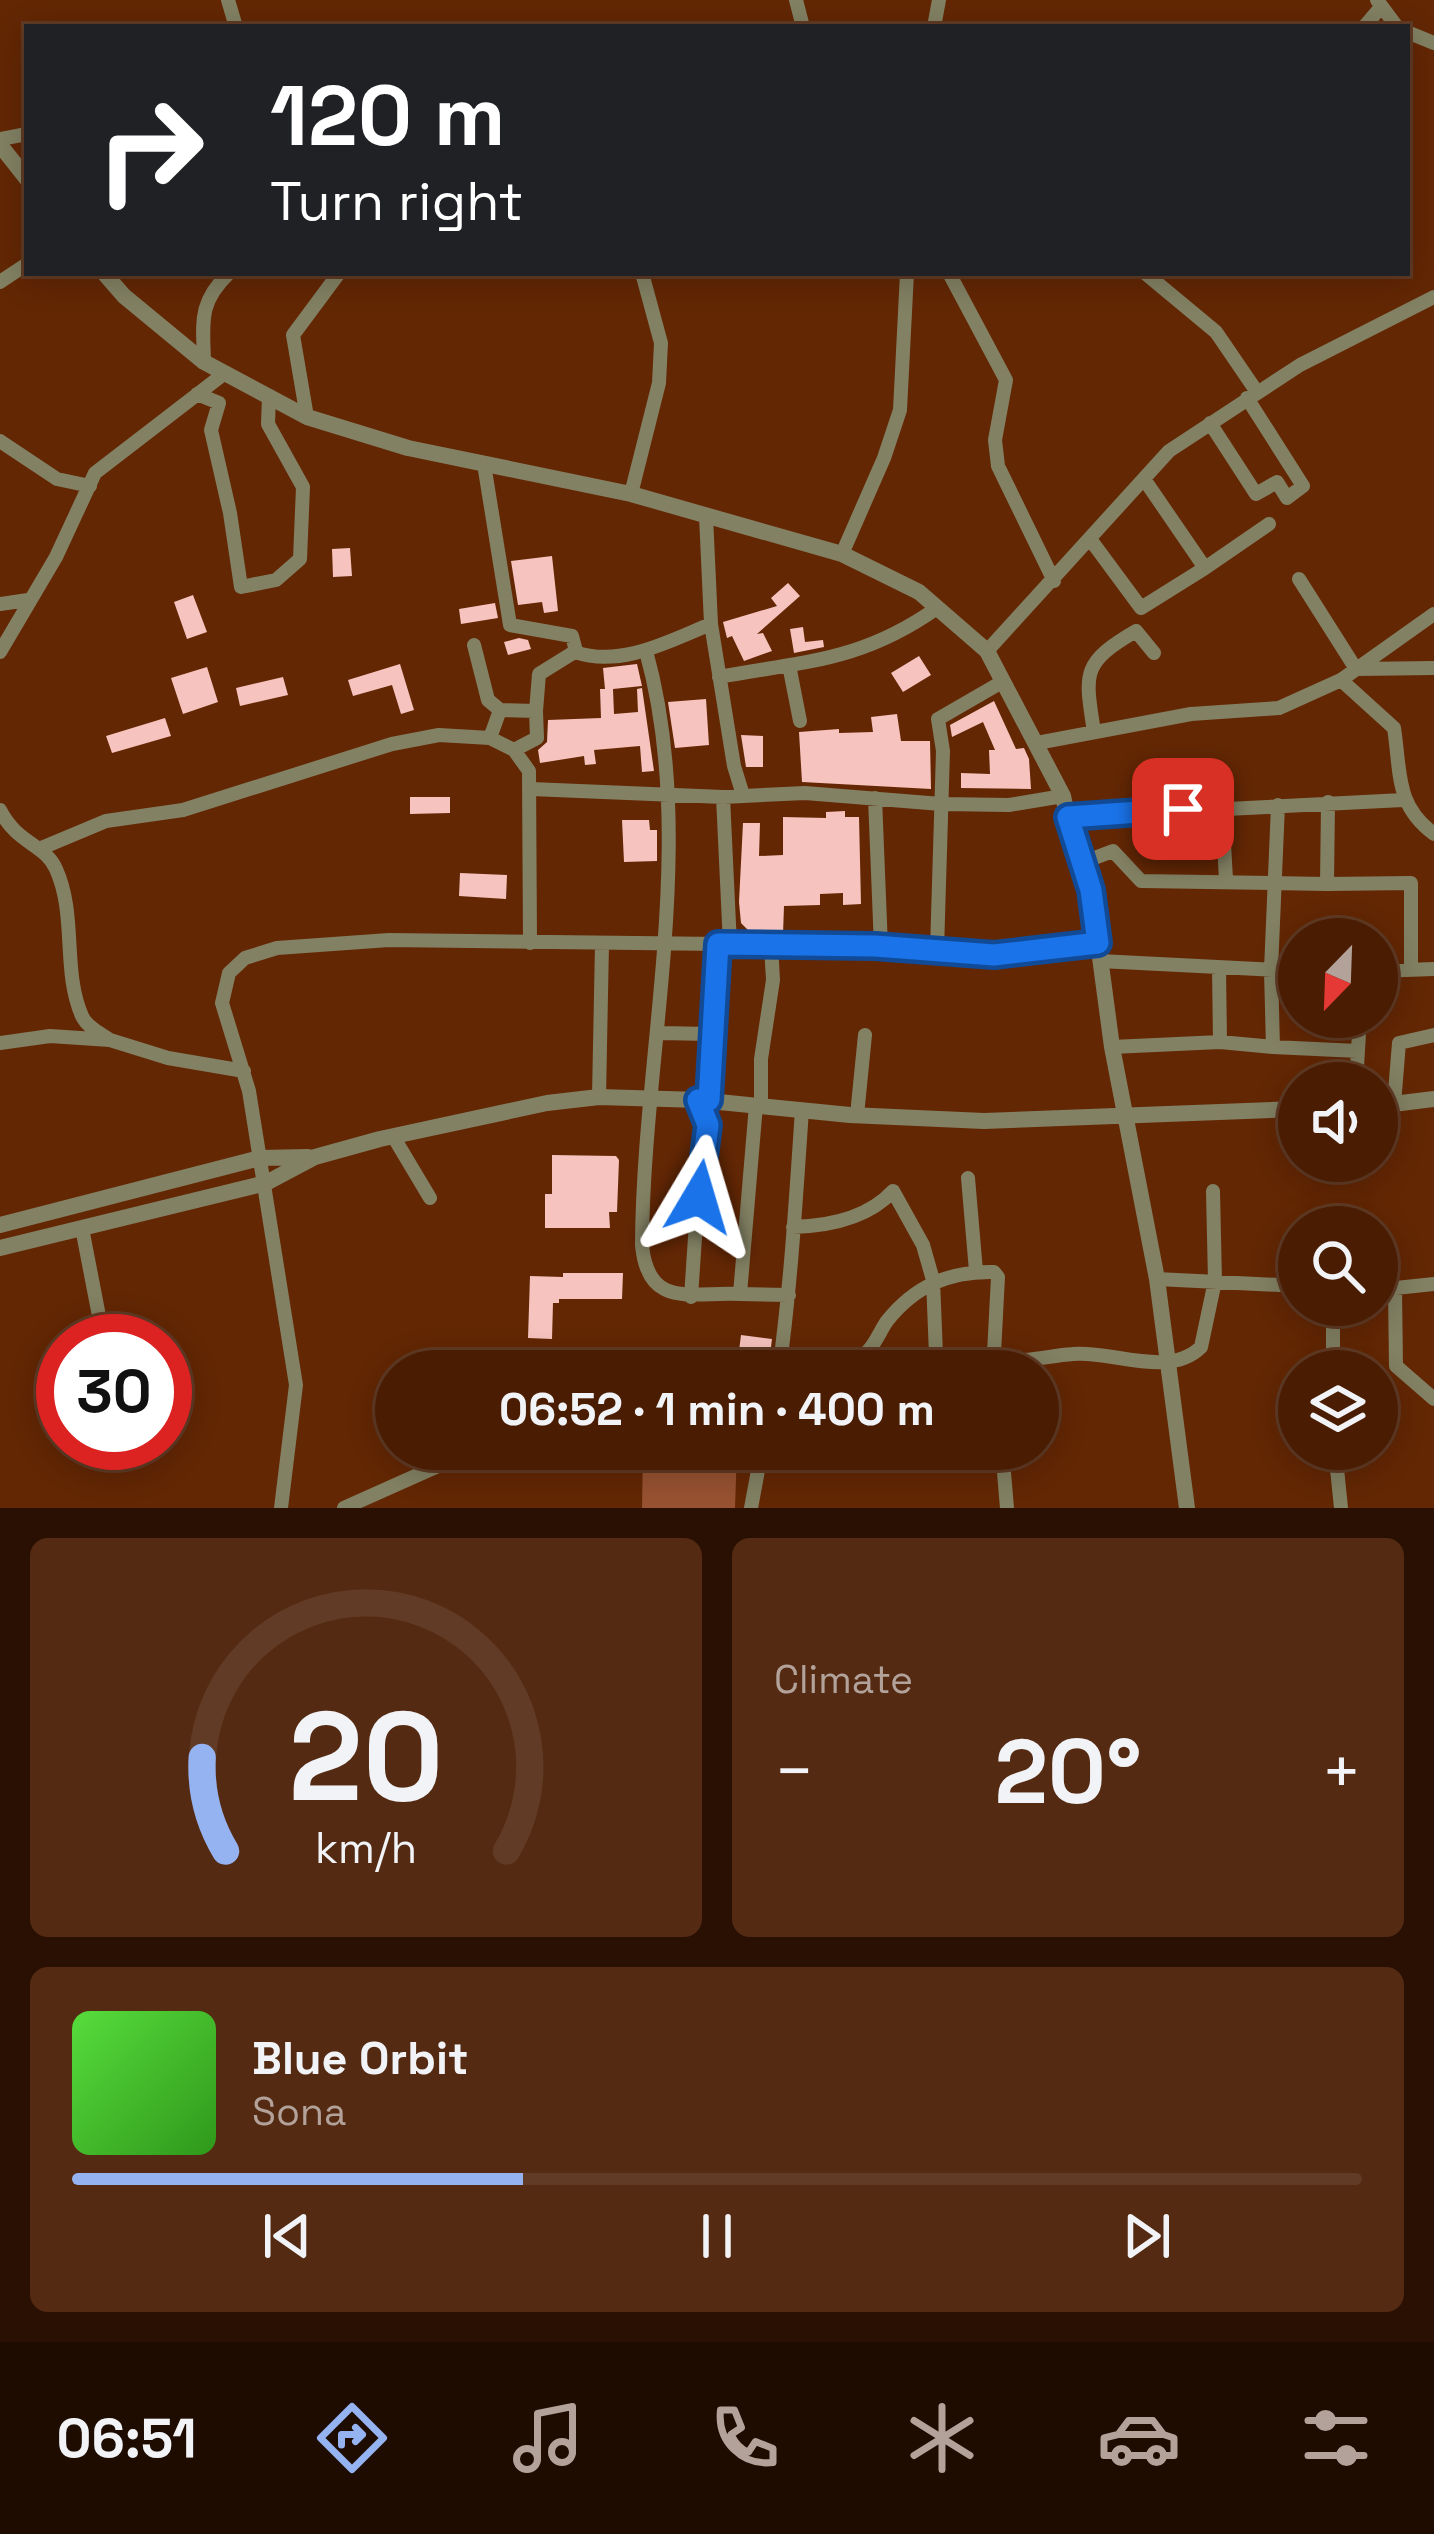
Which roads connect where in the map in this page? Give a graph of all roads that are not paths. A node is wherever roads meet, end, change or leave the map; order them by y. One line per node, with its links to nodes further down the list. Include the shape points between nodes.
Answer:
1 (0, 142): 2 (street)
2 (24, 175)
3 (107, 276): 11 (street)
4 (226, 276): 11 (street, via 203,313)
5 (337, 276): 16 (street, via 292,335)
6 (643, 276): 22 (street, via 661,343 659,383)
7 (907, 276): 26 (street, via 900,410)
8 (951, 276): 29 (street, via 1006,380 998,466)
9 (1149, 276): 14 (street, via 1216,332)
10 (1434, 297): 14 (street)
11 (204, 362): 12 (street)
12 (225, 374): 13 (street); 15 (street)
13 (197, 394): 15 (street, via 219,403 211,430 241,587 276,580 300,559 303,488 268,424); 21 (street, via 95,473)
14 (1252, 395): 17 (street); 17 (street, via 1303,487 1287,498 1277,482 1256,494)
15 (269, 396): 16 (street)
16 (307, 417): 19 (street)
17 (1210, 423): 20 (street)
18 (0, 440): 21 (street, via 57,479)
19 (484, 464): 22 (street); 39 (street, via 510,625 572,636)
20 (1144, 479): 25 (street); 27 (street)
21 (90, 486): 30 (street)
22 (631, 494): 23 (street)
23 (706, 516): 26 (street); 34 (street)
24 (1269, 524): 27 (street)
25 (1090, 539): 27 (street, via 1141,608); 29 (street)
26 (842, 554): 32 (street)
27 (1205, 568)
28 (1299, 579): 43 (street)
29 (1054, 580): 37 (street)
30 (28, 600): 31 (street); 38 (street)
31 (0, 604)
32 (938, 608): 37 (street); 41 (street, via 837,659)
33 (1434, 614): 43 (street)
34 (711, 624): 36 (street); 44 (street)
35 (474, 645): 47 (street, via 488,700)
36 (646, 651): 39 (street, via 594,658); 55 (street)
37 (987, 651): 46 (street)
38 (0, 652)
39 (575, 652): 48 (street, via 539,674)
40 (1154, 653): 50 (street, via 1136,631 1100,651 1087,684)
41 (789, 665): 44 (street); 49 (street)
42 (1434, 668): 43 (street)
43 (1356, 669): 45 (street)
44 (719, 677): 56 (street)
45 (1341, 680): 50 (street, via 1279,708); 60 (street, via 1394,728)
46 (1002, 682): 52 (street); 62 (street, via 938,719)
47 (500, 710): 48 (street); 51 (street)
48 (536, 711): 53 (street, via 537,737)
49 (800, 721)
50 (1094, 732): 52 (street)
51 (490, 738): 53 (street); 68 (street, via 439,735 392,744 183,810 106,820)
52 (1037, 743): 57 (street)
53 (514, 750): 54 (street, via 530,771)
54 (531, 789): 55 (street); 73 (street)
55 (666, 794): 58 (street); 75 (street)
56 (742, 795): 58 (street); 59 (street)
57 (1063, 796): 62 (street); 66 (street)
58 (723, 797): 76 (street)
59 (875, 798): 62 (street); 78 (street)
60 (1402, 800): 61 (street); 67 (street)
61 (1328, 802): 63 (street); 72 (street)
62 (941, 804): 79 (street)
63 (1278, 805): 64 (street); 71 (street)
64 (1222, 807): 66 (street); 70 (street)
65 (0, 810): 68 (street, via 20,839)
66 (1068, 817): 69 (street)
67 (1434, 834)
68 (39, 849): 92 (street, via 57,871 82,1018)
69 (1081, 863): 70 (street, via 1113,851 1141,881); 80 (street)
70 (1226, 880): 71 (street)
71 (1274, 882): 72 (street); 83 (street)
72 (1327, 884): 86 (street, via 1411,883)
73 (530, 943): 74 (street); 100 (street, via 389,940 245,958 230,973 222,1003)
74 (602, 944): 75 (street); 101 (street)
75 (667, 945): 76 (street); 87 (street)
76 (724, 945): 77 (street); 88 (street)
77 (771, 945): 78 (street); 106 (street)
78 (881, 946): 79 (street)
79 (937, 950): 80 (street)
80 (1099, 952): 81 (street); 95 (street)
81 (1219, 968): 83 (street); 93 (street)
82 (1434, 969): 86 (street)
83 (1271, 970): 84 (street); 96 (street)
84 (1278, 970)
85 (1398, 970): 86 (street)
86 (1411, 970)
87 (659, 1033): 88 (street); 102 (street)
88 (712, 1034): 103 (street)
89 (866, 1035): 110 (street)
90 (1434, 1035): 99 (street, via 1399,1043)
91 (1359, 1038): 97 (street)
92 (110, 1040): 94 (street); 100 (street)
93 (1220, 1042): 95 (street); 96 (street)
94 (0, 1043)
95 (1112, 1047): 109 (street)
96 (1273, 1047): 97 (street)
97 (1358, 1051): 98 (street)
98 (1357, 1062)
99 (1395, 1062)
100 (244, 1072): 113 (street)
101 (599, 1097): 102 (street); 111 (street)
102 (649, 1097): 103 (street); 131 (street, via 644,1262 665,1291)
103 (704, 1100): 106 (street); 131 (street)
104 (1434, 1100): 105 (street)
105 (1398, 1104)
106 (759, 1105): 107 (street); 129 (street)
107 (802, 1110): 110 (street); 119 (street)
108 (1278, 1110): 109 (street)
109 (1128, 1114): 110 (street, via 984,1121); 124 (street)
110 (857, 1115)
111 (393, 1136): 112 (street); 117 (street)
112 (315, 1157): 113 (street); 115 (street)
113 (260, 1158): 115 (street); 118 (street)
114 (968, 1178): 122 (street)
115 (266, 1183): 120 (street); 145 (street, via 296,1385)
116 (1214, 1191): 125 (street)
117 (430, 1198)
118 (0, 1225)
119 (793, 1227): 123 (street, via 877,1208 893,1191); 130 (street)
120 (82, 1228): 121 (street); 132 (street)
121 (0, 1248)
122 (976, 1271): 123 (street); 137 (street, via 998,1277)
123 (933, 1280): 135 (street); 136 (street)
124 (1157, 1280): 125 (street); 139 (street)
125 (1216, 1281): 127 (street); 139 (street, via 1202,1347)
126 (1434, 1284): 128 (street)
127 (1278, 1285)
128 (1398, 1290)
129 (740, 1294): 130 (street); 131 (street)
130 (789, 1295): 134 (street)
131 (691, 1298)
132 (99, 1314)
133 (1395, 1326): 140 (street, via 1396,1366)
134 (781, 1350)
135 (867, 1350)
136 (936, 1350)
137 (997, 1350)
138 (1059, 1357): 139 (street)
139 (1168, 1361): 149 (street)
140 (1434, 1399)
141 (429, 1470): 146 (street)
142 (758, 1470): 147 (street)
143 (1004, 1470): 148 (street)
144 (1336, 1470): 150 (street)
145 (281, 1508)
146 (344, 1508)
147 (751, 1508)
148 (1007, 1508)
149 (1187, 1508)
150 (1341, 1508)

